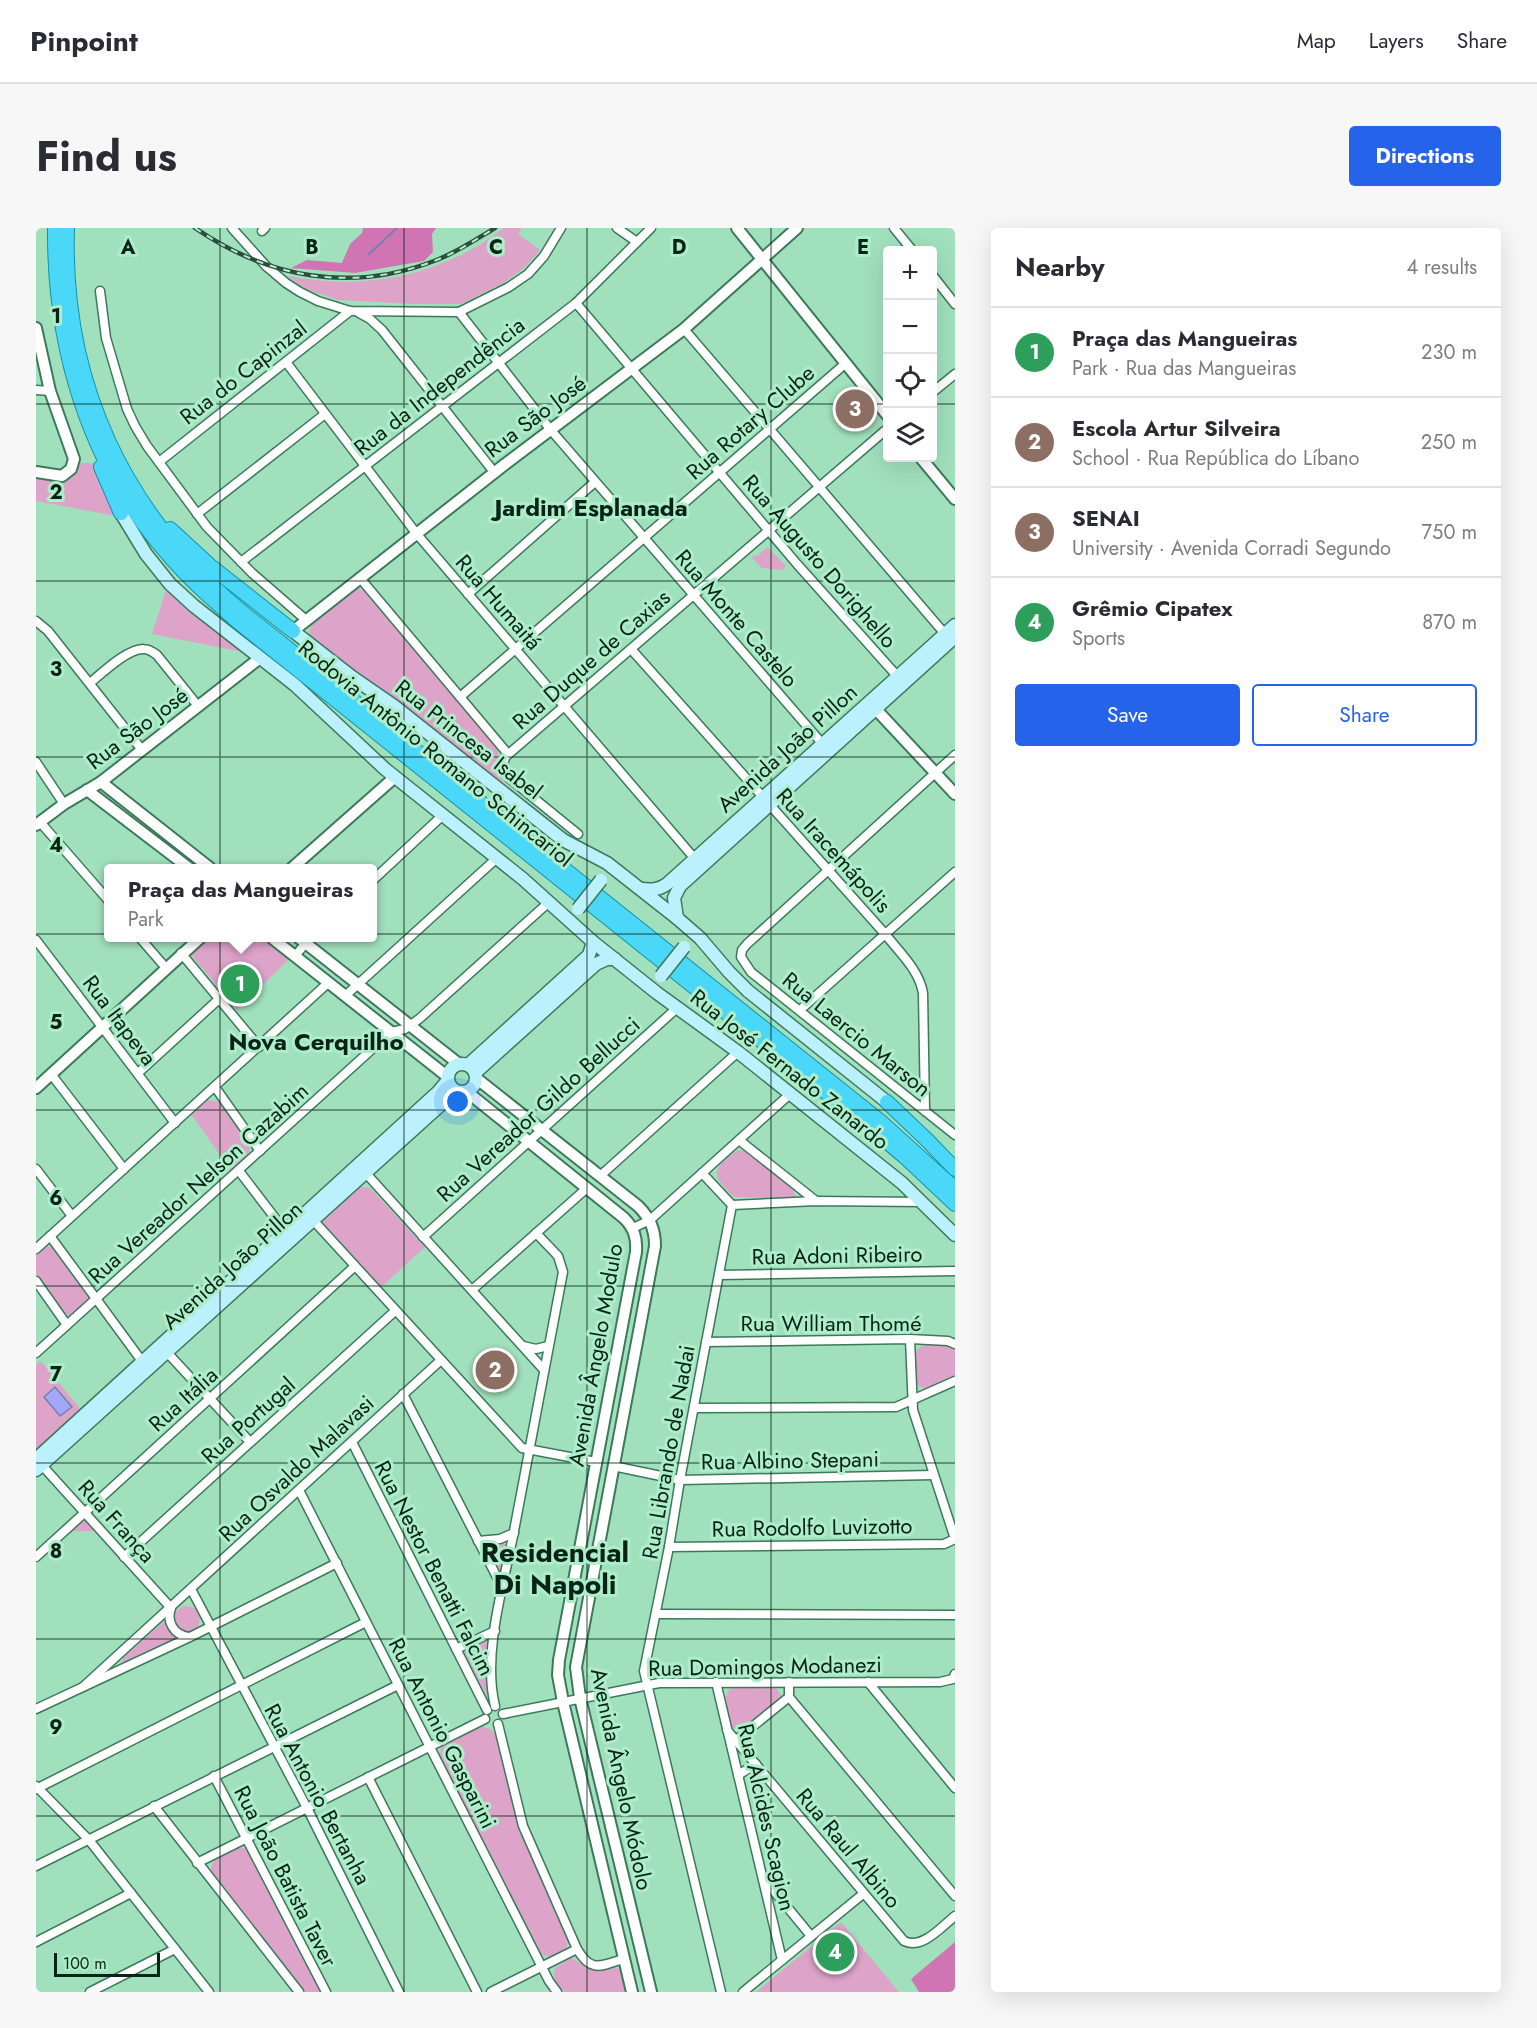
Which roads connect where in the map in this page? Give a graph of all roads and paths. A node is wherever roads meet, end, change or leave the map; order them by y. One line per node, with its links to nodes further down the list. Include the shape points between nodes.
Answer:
1 (56, 228): 39 (highway, Rodovia Antônio Romano Schincariol, via 62,332)
2 (66, 228): 48 (highway, Rodovia Antônio Romano Schincariol, via 69,304 81,367 104,432)
3 (232, 228): 19 (street, via 292,288)
4 (559, 228): 21 (street, via 544,256 528,274)
5 (617, 228): 11 (street)
6 (651, 228): 11 (street, Rua da Independência)
7 (737, 228): 12 (street)
8 (742, 228): 12 (street)
9 (797, 228): 14 (street, Rua São José)
10 (894, 228): 13 (street)
11 (637, 242): 17 (street, Rua da Independência)
12 (748, 242): 14 (street)
13 (909, 246)
14 (762, 259): 23 (street, Rua São José); 27 (street)
15 (937, 281): 18 (street)
16 (100, 291): 40 (street, via 106,338 127,409)
17 (576, 303): 26 (street, Rua da Independência); 28 (street, Rua Augusto Dorighello)
18 (955, 304)
19 (352, 311): 20 (street); 24 (street); 25 (street, Rua do Capinzal)
20 (393, 311): 21 (street); 24 (street, via 381,320)
21 (459, 312): 26 (street, Rua Monte Castelo)
22 (36, 328): 32 (street)
23 (684, 329): 28 (street, Rua São José); 37 (street)
24 (382, 330): 33 (street)
25 (286, 362): 35 (street, Rua Humaitá); 40 (street, Rua do Capinzal)
26 (498, 363): 33 (street, Rua da Independência); 36 (street, Rua Monte Castelo)
27 (846, 363): 34 (street); 37 (street, Rua Rotary Clube)
28 (630, 368): 36 (street, Rua São José); 45 (street, Rua Augusto Dorighello)
29 (955, 374): 30 (street)
30 (937, 389)
31 (36, 390): 32 (street)
32 (50, 391): 43 (street, via 74,463 62,476)
33 (441, 407): 42 (street, Rua da Independência); 44 (street)
34 (883, 410)
35 (325, 414): 42 (street, Rua Humaitá); 51 (street)
36 (550, 429): 44 (street, Rua São José); 46 (street, Rua Monte Castelo)
37 (770, 429): 45 (street, Rua Rotary Clube); 47 (street)
38 (883, 432): 47 (street, Rua Duque de Caxias)
39 (92, 434): 50 (highway, via 103,474); 153 (highway, Rodovia Antônio Romano Schincariol, via 123,493 152,535 219,605 873,1130)
40 (159, 462): 51 (street)
41 (924, 462): 49 (street)
42 (364, 467): 53 (street, Rua Humaitá); 55 (street, Rua da Independência)
43 (36, 472)
44 (494, 472): 53 (street, Rua São José)
45 (719, 473): 52 (street, Rua Augusto Dorighello); 54 (street, Rua Rotary Clube)
46 (596, 482): 54 (street, Rua Monte Castelo); 57 (street)
47 (819, 487): 52 (street, Rua Duque de Caxias); 63 (street)
48 (133, 488): 62 (highway, via 190,549); 150 (highway, Rodovia Antônio Romano Schincariol, via 177,549 225,598 880,1122)
49 (955, 499)
50 (121, 513): 66 (main road, via 170,584)
51 (197, 514): 55 (street)
52 (768, 530): 58 (street, Rua Duque de Caxias); 67 (street, Rua Augusto Dorighello)
53 (416, 533): 56 (street, Rua São José); 57 (street, Rua Humaitá)
54 (644, 538): 58 (street, Rua Monte Castelo); 64 (street, Rua Rotary Clube)
55 (241, 562): 59 (street)
56 (360, 578): 59 (street, Rua São José); 69 (street)
57 (468, 594): 64 (street, Rua Humaitá)
58 (693, 595): 65 (street, Rua Duque de Caxias); 73 (street, Rua Monte Castelo)
59 (306, 620): 62 (street, Rua São José)
60 (36, 621): 68 (street)
61 (955, 625): 63 (main road, Avenida João Pillon)
62 (293, 631): 95 (main road, Rua Princesa Isabel, via 564,840)
63 (950, 636): 67 (main road, Avenida João Pillon); 72 (main road, Avenida João Pillon)
64 (515, 649): 69 (street, Rua Rotary Clube); 71 (street, Rua Humaitá)
65 (631, 649): 71 (street, Rua Duque de Caxias); 83 (street, Rua Iracemápolis)
66 (260, 658): 70 (street, Rua São José); 79 (main road, via 306,694)
67 (898, 677): 72 (main road, Avenida João Pillon)
68 (90, 683): 70 (street, via 141,648 157,655); 74 (street)
69 (460, 697): 75 (street)
70 (198, 706): 74 (street, Rua São José)
71 (564, 706): 75 (street, Rua Duque de Caxias); 89 (street, Rua Humaitá)
72 (873, 706): 73 (main road, Avenida João Pillon); 78 (street)
73 (826, 748): 83 (main road, Avenida João Pillon)
74 (142, 750): 80 (street, Rua São José)
75 (508, 754): 87 (street, Rua Princesa Isabel, via 503,764 505,774)
76 (955, 755): 78 (street)
77 (36, 762): 84 (street)
78 (935, 773): 82 (street); 93 (street)
79 (395, 777): 85 (main road); 92 (street)
80 (105, 779): 81 (street, Rua São José); 91 (street, via 118,795)
81 (87, 790): 84 (street, Rua São José); 90 (street)
82 (955, 794)
83 (766, 802): 89 (main road, Avenida João Pillon); 93 (street, Rua Iracemápolis); 100 (main road, Avenida João Pillon, via 680,886 674,898)
84 (64, 804): 86 (street, Rua São José)
85 (443, 815): 88 (main road); 96 (street)
86 (38, 823): 98 (street)
87 (578, 834)
88 (497, 858): 99 (main road); 116 (street)
89 (695, 859): 97 (main road, Avenida João Pillon, via 662,888)
90 (184, 864)
91 (205, 864)
92 (297, 864)
93 (828, 871): 102 (street, Rua Iracemápolis); 120 (street, Rua Laercio Marson, via 742,950 741,957 751,972)
94 (955, 872): 102 (street)
95 (622, 875): 97 (main road); 101 (main road, bridge, via 602,880 578,909)
96 (377, 876)
97 (641, 889): 100 (main road)
98 (104, 896)
99 (548, 903): 101 (main road); 121 (street, Rua Vereador Nelson Cazabim)
100 (681, 920): 114 (main road, bridge, via 688,935 684,947 661,976); 134 (main road, via 748,991)
101 (576, 928): 109 (main road)
102 (886, 935): 120 (street); 135 (street, Rua Iracemápolis, via 921,982)
103 (36, 940): 122 (street, Rua Itapeva)
104 (143, 942): 113 (street)
105 (195, 942): 110 (street)
106 (277, 942): 111 (street)
107 (303, 942): 111 (street)
108 (309, 942): 116 (street)
109 (593, 942): 112 (main road, Rua José Fernado Zanardo); 126 (main road, via 589,955)
110 (181, 953): 113 (street); 118 (street)
111 (296, 956): 115 (street)
112 (615, 959): 114 (main road, Rua José Fernado Zanardo); 126 (main road, via 596,964)
113 (166, 968): 122 (street)
114 (643, 982): 119 (main road, Rua José Fernado Zanardo)
115 (328, 983): 117 (street); 124 (street)
116 (358, 984): 117 (street); 121 (street)
117 (345, 996): 123 (street)
118 (219, 999): 124 (street); 127 (street)
119 (677, 1008): 125 (main road, Rua José Fernado Zanardo); 137 (street, Rua Vereador Gildo Bellucci)
120 (800, 1011): 135 (street, Rua Laercio Marson)
121 (411, 1026): 123 (street, Rua Vereador Nelson Cazabim); 126 (street)
122 (102, 1027): 127 (street, Rua Itapeva); 128 (street)
123 (391, 1032): 129 (street); 141 (street, Rua Vereador Nelson Cazabim)
124 (258, 1047): 130 (street)
125 (738, 1052): 133 (main road, Rua José Fernado Zanardo); 148 (street)
126 (470, 1070): 129 (main road, Avenida João Pillon, via 450,1070); 132 (main road, Avenida João Pillon, via 472,1088); 137 (street)
127 (138, 1073): 136 (street, Rua Itapeva)
128 (51, 1074): 131 (street); 143 (street)
129 (448, 1078): 132 (main road, via 451,1086); 144 (main road, Avenida João Pillon)
130 (215, 1087): 136 (street); 141 (street)
131 (36, 1088)
132 (461, 1091): 140 (street, Avenida Ângelo Modulo); 144 (main road, Avenida João Pillon)
133 (790, 1094): 139 (street); 152 (main road, Rua José Fernado Zanardo)
134 (887, 1102): 145 (highway)
135 (924, 1111): 138 (street, Rua Laercio Marson)
136 (175, 1123): 143 (street)
137 (542, 1130): 140 (street, Rua Vereador Gildo Bellucci); 148 (street)
138 (955, 1136)
139 (739, 1140): 147 (street); 151 (street)
140 (528, 1142): 149 (street, Avenida Ângelo Modulo); 163 (street, Rua Vereador Gildo Bellucci)
141 (260, 1151): 146 (street, Rua Vereador Nelson Cazabim)
142 (36, 1169): 155 (street)
143 (124, 1169): 155 (street)
144 (362, 1169): 156 (main road, Avenida João Pillon); 162 (main road, Avenida João Pillon); 163 (street)
145 (955, 1169)
146 (239, 1171): 162 (street); 170 (street, Rua Vereador Nelson Cazabim)
147 (702, 1173): 154 (street); 157 (street)
148 (600, 1176): 157 (street)
149 (586, 1188): 158 (street, Avenida Ângelo Modulo); 159 (street)
150 (955, 1189)
151 (816, 1201): 152 (street); 154 (street)
152 (924, 1202): 160 (main road, Rua José Fernado Zanardo)
153 (955, 1204)
154 (732, 1205): 167 (street, Rua Librando de Nadai)
155 (72, 1216): 161 (street)
156 (313, 1220): 162 (main road, Avenida João Pillon); 165 (street)
157 (650, 1220): 158 (street); 189 (street, Avenida Ângelo Modulo, via 655,1246)
158 (633, 1228): 188 (street, Avenida Ângelo Modulo, via 636,1252)
159 (536, 1233): 169 (street); 177 (street, via 558,1256 562,1266)
160 (955, 1235)
161 (50, 1236): 164 (street); 170 (street)
162 (289, 1236): 178 (main road, Avenida João Pillon)
163 (423, 1237): 169 (street)
164 (36, 1249)
165 (354, 1267): 171 (street); 185 (street, Rua Itália)
166 (955, 1271): 167 (street, Rua Adoni Ribeiro)
167 (719, 1275): 174 (street, Rua Librando de Nadai)
168 (36, 1281): 172 (street)
169 (472, 1290): 176 (street)
170 (96, 1299): 172 (street, Rua Vereador Nelson Cazabim); 181 (street)
171 (395, 1311): 180 (street); 190 (street, Rua Portugal)
172 (68, 1325): 179 (street, Rua Vereador Nelson Cazabim)
173 (910, 1339): 174 (street, Rua William Thomé); 175 (street, Rua William Thomé); 186 (street)
174 (706, 1342): 187 (street, Rua Librando de Nadai)
175 (955, 1344)
176 (522, 1346): 177 (street); 182 (street)
177 (548, 1346): 182 (street)
178 (164, 1349): 181 (main road, Avenida João Pillon); 185 (street)
179 (36, 1353)
180 (441, 1360): 184 (street, Rua Osvaldo Malavasi); 192 (street, via 522,1448)
181 (146, 1366): 194 (main road, Avenida João Pillon)
182 (544, 1370): 192 (street)
183 (955, 1381): 186 (street)
184 (403, 1394): 191 (street, Rua Osvaldo Malavasi); 204 (street)
185 (210, 1399): 190 (street); 201 (street, Rua Itália)
186 (912, 1401): 187 (street, via 896,1407); 196 (street)
187 (694, 1408): 197 (street, Rua Librando de Nadai)
188 (601, 1437): 189 (street); 193 (street, Avenida Ângelo Modulo)
189 (618, 1440): 195 (street, Avenida Ângelo Modulo)
190 (250, 1442): 207 (street, Rua Portugal)
191 (352, 1442): 200 (street, Rua Osvaldo Malavasi); 219 (street, Rua Nestor Benatti Falcim)
192 (529, 1449): 193 (street); 202 (street)
193 (596, 1462): 198 (street, Avenida Ângelo Modulo)
194 (37, 1463): 201 (street, Rua França)
195 (613, 1466): 197 (street, Rua Albino Stepani); 199 (street, Avenida Ângelo Módolo)
196 (933, 1475): 197 (street, Rua Albino Stepani); 203 (street)
197 (680, 1480): 205 (street, Rua Librando de Nadai)
198 (592, 1485): 199 (street); 230 (street, Avenida Ângelo Modulo, via 559,1660)
199 (609, 1488): 229 (street, Avenida Ângelo Módolo, via 576,1667)
200 (300, 1490): 208 (street, Rua Antonio Gasparini); 210 (street, Rua Osvaldo Malavasi)
201 (84, 1513): 206 (street, Rua Itália); 207 (street, Rua França)
202 (514, 1533): 204 (street); 209 (street)
203 (955, 1539): 205 (street, Rua Rodolfo Luvizotto, via 944,1544)
204 (478, 1541): 209 (street)
205 (669, 1547): 213 (street, Rua Librando de Nadai)
206 (36, 1557)
207 (124, 1557): 211 (street, Rua França)
208 (337, 1563): 215 (street, Rua Antonio Gasparini); 216 (street)
209 (501, 1587): 217 (street)
210 (191, 1589): 211 (street, Rua Osvaldo Malavasi); 212 (street, Rua Antonio Bertanha)
211 (174, 1605): 212 (street, via 189,1602); 218 (street, via 169,1613 171,1625 178,1634); 227 (street, Rua Osvaldo Malavasi)
212 (202, 1611): 216 (street, Rua Antonio Bertanha); 218 (street, via 203,1625)
213 (656, 1614): 214 (street); 226 (street, Rua Librando de Nadai, via 644,1671)
214 (955, 1615)
215 (366, 1622): 224 (street); 225 (street, Rua Antonio Gasparini)
216 (210, 1626): 218 (street); 224 (street, Rua Antonio Bertanha)
217 (495, 1631): 219 (street); 232 (street)
218 (193, 1635): 227 (street)
219 (456, 1649): 232 (street, Rua Nestor Benatti Falcim)
220 (954, 1678): 223 (street, Rua Domingos Modanezi, via 940,1682)
221 (716, 1682): 222 (street, Rua Domingos Modanezi); 226 (street, Rua Domingos Modanezi); 235 (street, Rua Alcides Scagion)
222 (789, 1682): 223 (street, Rua Domingos Modanezi); 228 (street)
223 (868, 1682): 244 (street)
224 (240, 1684): 237 (street, Rua Antonio Bertanha); 243 (street)
225 (398, 1685): 237 (street); 238 (street, Rua Antonio Gasparini)
226 (647, 1685): 229 (street, Rua Domingos Modanezi); 273 (street, Rua Librando de Nadai)
227 (84, 1686): 231 (street)
228 (789, 1697): 236 (street); 254 (street)
229 (580, 1698): 230 (street, Rua Domingos Modanezi); 272 (street, Avenida Ângelo Módolo)
230 (562, 1702): 233 (street, Rua Domingos Modanezi); 260 (street, Avenida Ângelo Módolo)
231 (36, 1709)
232 (489, 1712): 233 (street, Rua Nestor Benatti Falcim, via 500,1708); 234 (street, via 492,1725); 238 (street)
233 (503, 1714): 234 (street)
234 (498, 1724): 259 (street, via 523,1826)
235 (728, 1730): 236 (street, Rua Raul Albino); 240 (street, Rua Alcides Scagion)
236 (736, 1740): 239 (street, Rua Raul Albino)
237 (274, 1746): 241 (street); 246 (street, Rua Antonio Bertanha)
238 (430, 1746): 242 (street); 262 (street, Rua Antonio Gasparini)
239 (756, 1764): 240 (street); 253 (street, Rua Raul Albino)
240 (738, 1775): 251 (street, Rua Alcides Scagion)
241 (214, 1776): 245 (street); 247 (street, Rua João Batista Taver)
242 (368, 1777): 246 (street); 268 (street)
243 (37, 1787): 248 (street)
244 (955, 1788)
245 (154, 1806): 248 (street); 249 (street)
246 (307, 1808): 247 (street); 267 (street, Rua Antonio Bertanha)
247 (246, 1838): 249 (street); 266 (street, Rua João Batista Taver)
248 (89, 1840): 250 (street); 252 (street)
249 (197, 1863): 265 (street)
250 (36, 1866)
251 (762, 1877): 256 (street); 261 (street, Rua Alcides Scagion)
252 (131, 1893): 257 (street); 258 (street)
253 (863, 1894): 255 (street, Rua Raul Albino, via 911,1945 922,1942); 256 (street)
254 (955, 1896)
255 (955, 1916)
256 (811, 1936): 261 (street)
257 (36, 1942)
258 (175, 1949): 263 (street); 264 (street)
259 (577, 1949): 260 (street, via 586,1963 593,1966); 262 (street)
260 (623, 1959): 271 (street, Avenida Ângelo Módolo)
261 (782, 1960): 274 (street)
262 (542, 1967): 269 (street); 270 (street, Rua Antonio Gasparini)
263 (90, 1992)
264 (209, 1992)
265 (299, 1992)
266 (326, 1992)
267 (399, 1992)
268 (477, 1992)
269 (491, 1992)
270 (557, 1992)
271 (632, 1992)
272 (651, 1992)
273 (721, 1992)
274 (743, 1992)

